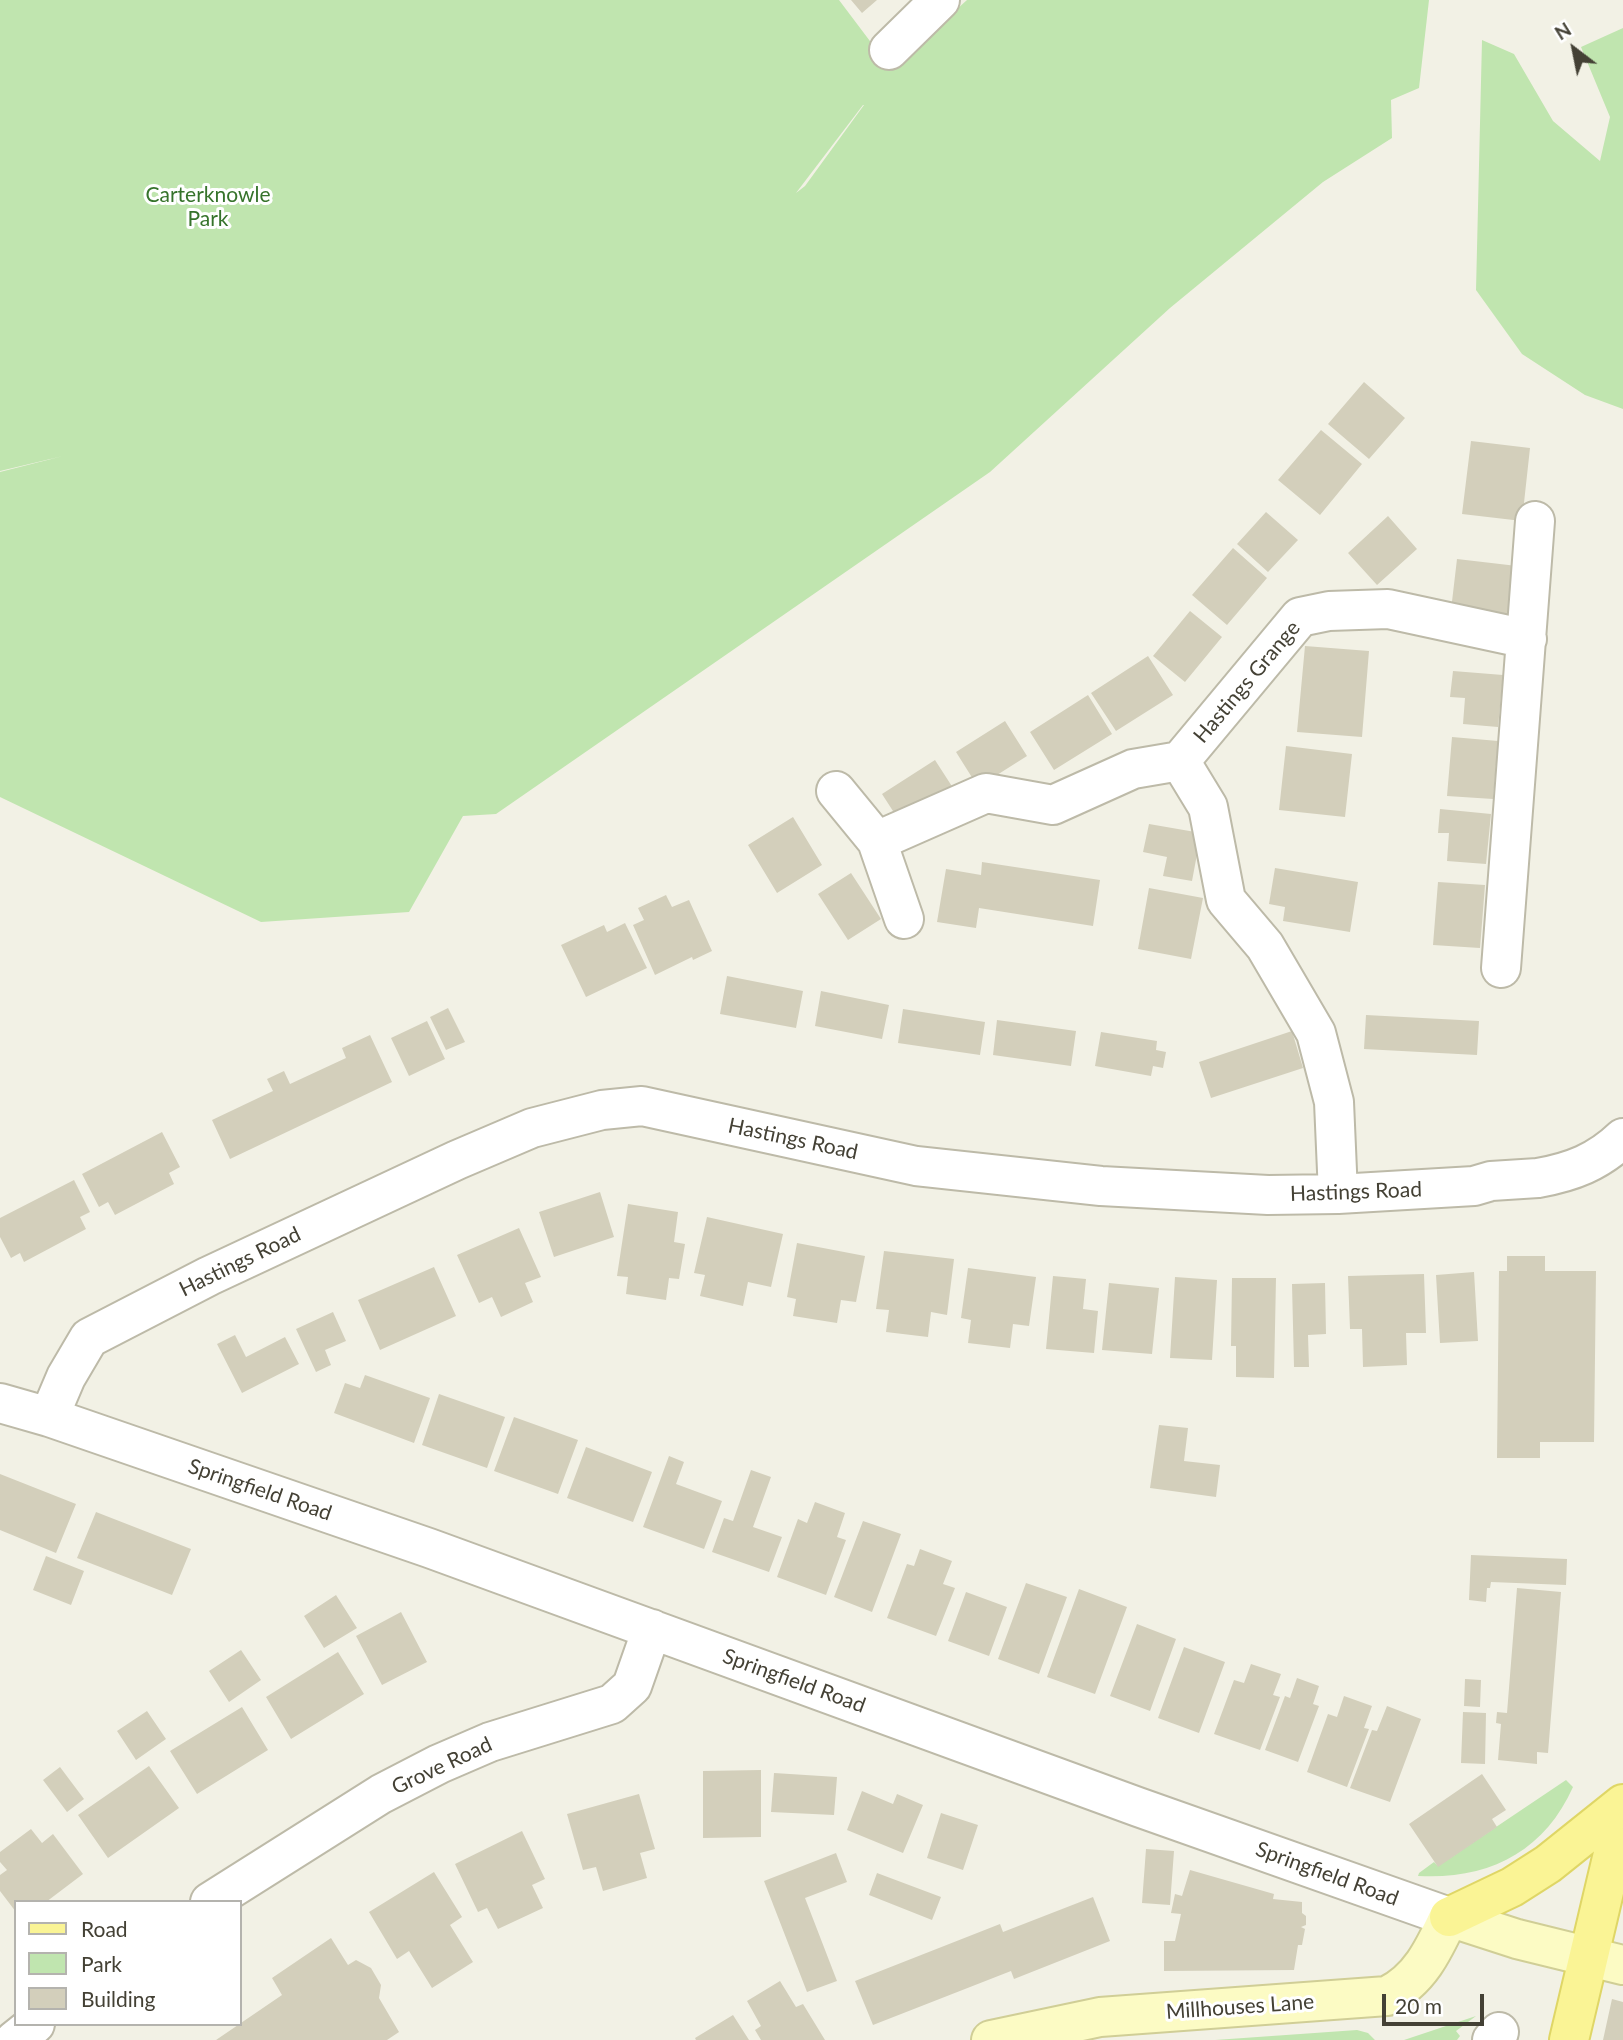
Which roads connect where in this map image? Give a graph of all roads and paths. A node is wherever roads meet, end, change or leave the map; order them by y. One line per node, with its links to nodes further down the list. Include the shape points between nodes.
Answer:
1 (940, 0): 2 (street)
2 (889, 50)
3 (1535, 521): 4 (street)
4 (1527, 639): 5 (street, Hastings Grange, via 1388,609 1300,617); 9 (street)
5 (1180, 761): 7 (street, Hastings Grange, via 1133,769 1053,804 986,793); 11 (street, Hastings Grange, via 1208,807 1226,900 1265,946 1315,1034 1334,1102)
6 (836, 791): 7 (street)
7 (877, 841): 8 (street)
8 (904, 919)
9 (1502, 968)
10 (1623, 1138): 11 (street, Hastings Road, via 1596,1160 1562,1174 1474,1186)
11 (1338, 1194): 13 (street, Hastings Road, via 1101,1186 916,1166 642,1106 602,1110 533,1129 457,1160 209,1276 89,1338 65,1377)
12 (0, 1402): 13 (street, Springfield Road)
13 (49, 1417): 14 (street, Springfield Road)
14 (652, 1629): 17 (street, Grove Road, via 632,1686 612,1704 489,1742 439,1764 382,1794); 18 (street, Springfield Road)
15 (1623, 1804): 18 (main road, via 1548,1864)
16 (1623, 1811): 19 (main road)
17 (213, 1900)
18 (1449, 1917): 19 (street, Springfield Road); 22 (street, Millhouses Lane, via 1420,1970 1409,1984 1387,1996 1110,2016)
19 (1606, 1960): 23 (main road)
20 (33, 2026): 21 (street)
21 (15, 2040)
22 (991, 2040)
23 (1569, 2040)

